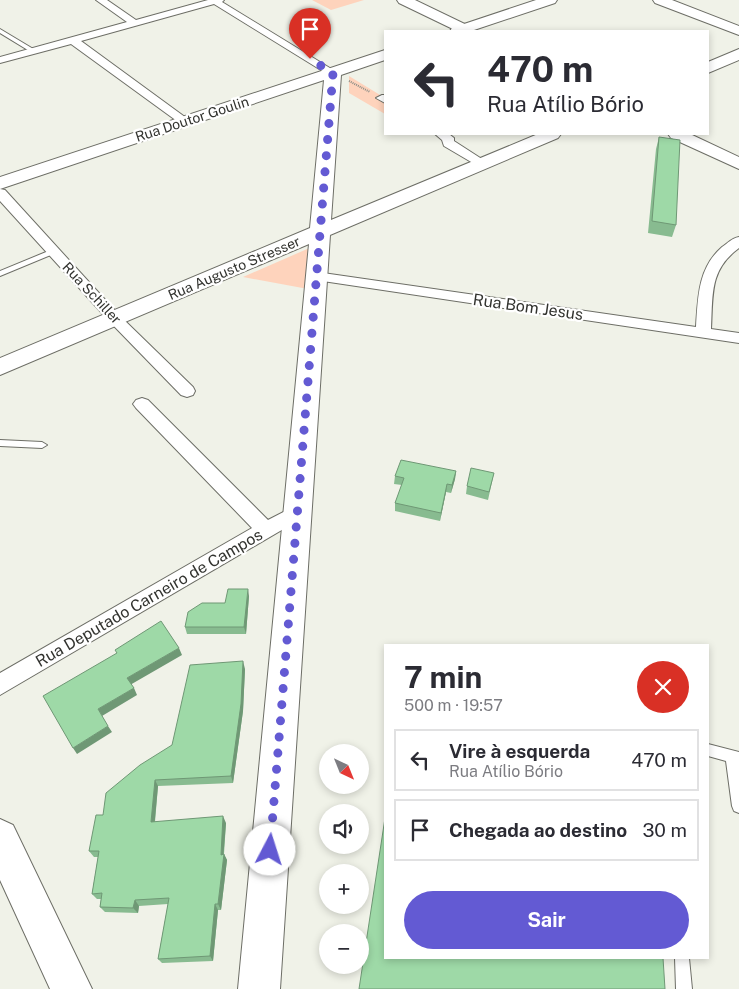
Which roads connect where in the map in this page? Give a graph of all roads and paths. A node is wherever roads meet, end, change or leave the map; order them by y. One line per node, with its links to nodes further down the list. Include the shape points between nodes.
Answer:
1 (101, 0): 6 (street)
2 (216, 0): 6 (street); 17 (street)
3 (404, 0): 7 (street)
4 (550, 0): 8 (street)
5 (660, 0): 10 (street)
6 (135, 23): 11 (street)
7 (460, 30)
8 (465, 30)
9 (0, 31): 12 (lane)
10 (739, 31)
11 (73, 40): 12 (street); 19 (street)
12 (33, 51): 15 (street)
13 (739, 54): 16 (street)
14 (384, 55): 17 (street, Rua Doutor Goulin)
15 (0, 60)
16 (709, 68)
17 (333, 73): 18 (path); 19 (street, Rua Doutor Goulin); 27 (street)
18 (383, 99)
19 (185, 122): 25 (street, Rua Doutor Goulin)
20 (443, 135): 23 (street, via 448,138 448,143)
21 (550, 135): 23 (street, Rua Augusto Stresser)
22 (678, 135): 24 (street)
23 (482, 163): 28 (street, Rua Augusto Stresser)
24 (739, 164)
25 (0, 183)
26 (0, 193): 31 (street, Rua Schiller)
27 (322, 201): 28 (street); 29 (street)
28 (356, 216): 29 (street, Rua Augusto Stresser)
29 (320, 232): 33 (street); 34 (street, Rua Augusto Stresser)
30 (739, 241): 35 (street, via 716,260 712,268 706,291)
31 (54, 252): 32 (lane); 34 (street, Rua Schiller)
32 (0, 274)
33 (316, 276): 35 (street, Rua Bom Jesus); 42 (street)
34 (115, 319): 37 (street, Rua Augusto Stresser); 38 (street, Rua Schiller)
35 (703, 333): 36 (street, Rua Bom Jesus)
36 (739, 338)
37 (0, 367)
38 (187, 390)
39 (142, 404): 43 (street)
40 (0, 443): 41 (lane)
41 (42, 445)
42 (297, 512): 43 (street, Rua Deputado Carneiro de Campos); 51 (street)
43 (266, 530): 44 (street, Rua Deputado Carneiro de Campos)
44 (0, 685)
45 (709, 750): 46 (lane)
46 (736, 757): 47 (lane)
47 (739, 806)
48 (0, 838): 50 (street)
49 (682, 959): 52 (lane)
50 (71, 989)
51 (259, 989)
52 (684, 989)

